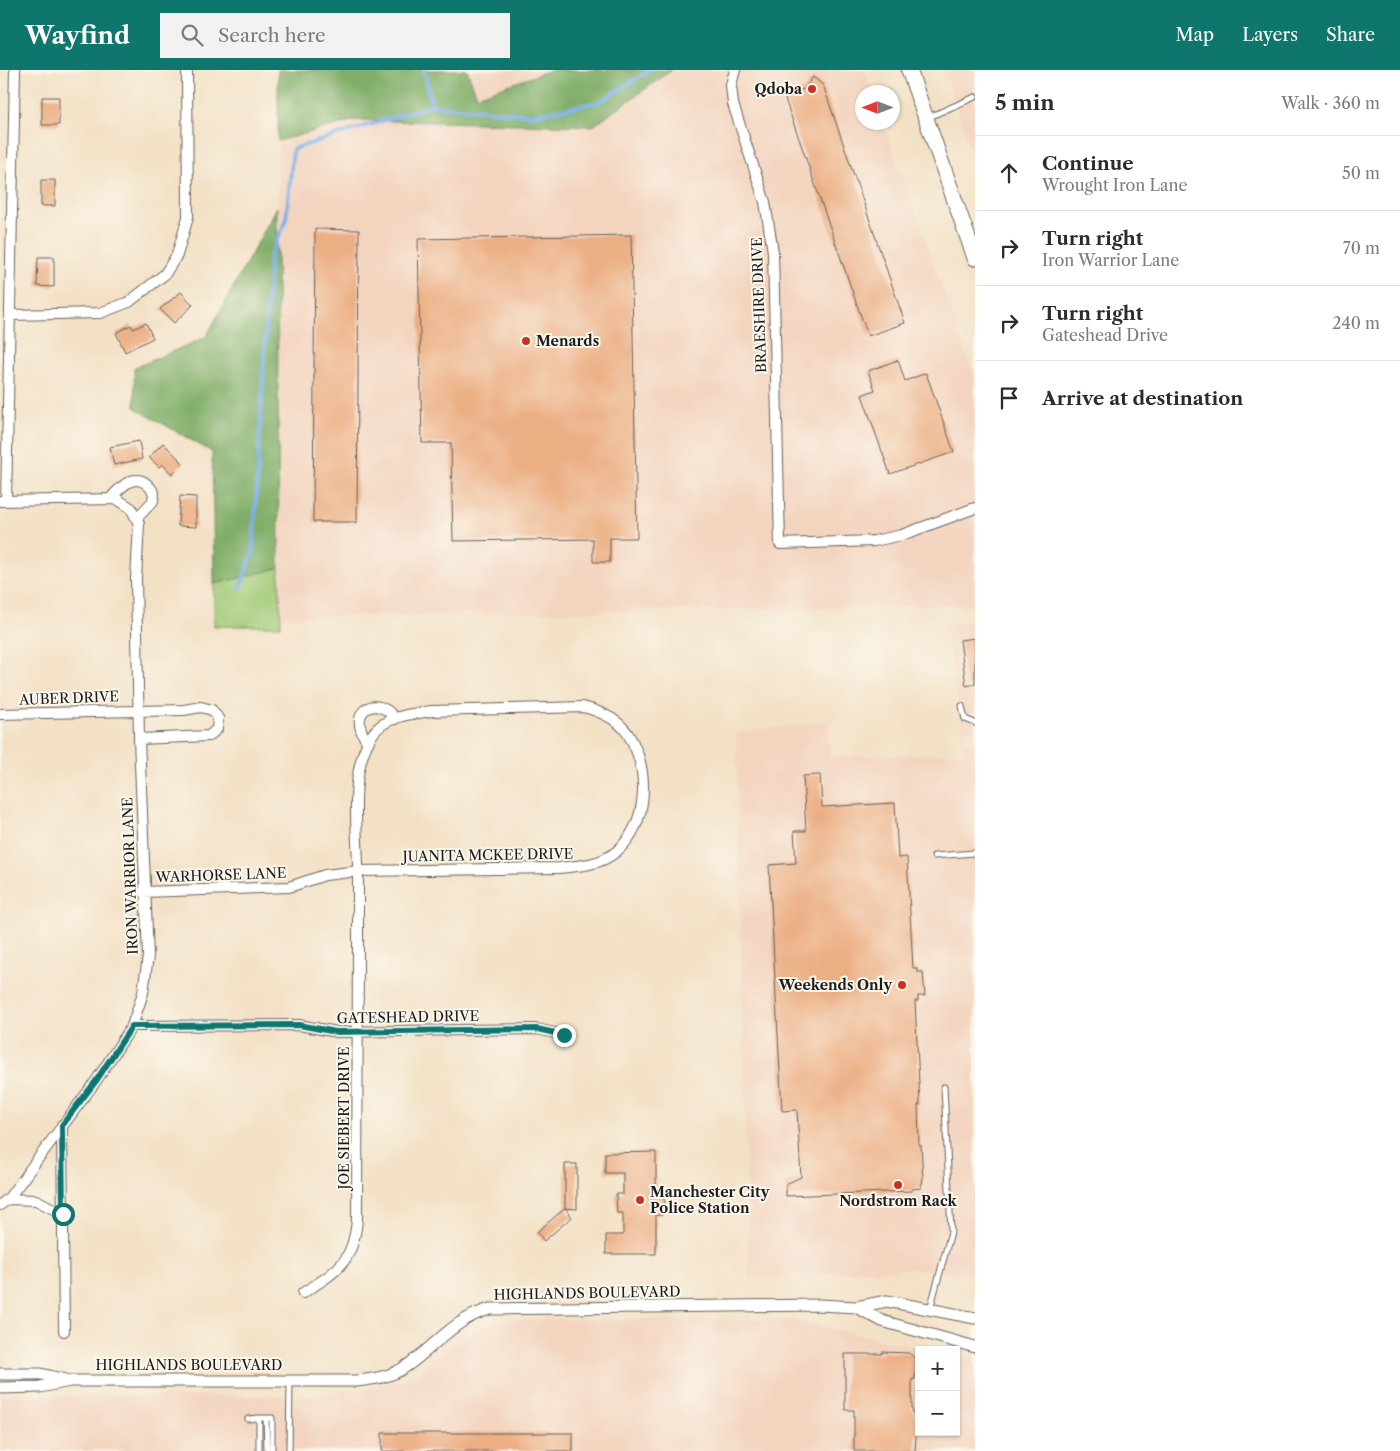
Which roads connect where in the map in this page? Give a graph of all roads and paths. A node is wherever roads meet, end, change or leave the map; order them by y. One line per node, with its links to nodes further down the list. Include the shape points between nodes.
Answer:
1 (15, 70): 8 (street)
2 (187, 70): 8 (street, via 188,217 177,256 165,274 129,302 100,313)
3 (735, 70): 11 (street, BRAESHIRE DRIVE, via 731,85 733,104 765,202 772,252 780,544 874,542)
4 (909, 70): 6 (main road)
5 (975, 98): 6 (lane)
6 (926, 118): 7 (main road)
7 (975, 258)
8 (11, 315): 10 (street)
9 (110, 499): 10 (street); 12 (street, via 125,503); 12 (street, via 131,480 148,485 154,493 153,501)
10 (3, 501)
11 (975, 508)
12 (136, 516): 14 (street, IRON WARRIOR LANE)
13 (962, 706): 17 (lane, via 965,718)
14 (138, 710): 15 (street, AUBER DRIVE); 19 (street, IRON WARRIOR LANE); 19 (street, via 207,707 218,718 217,729 209,736)
15 (0, 714)
16 (395, 719): 18 (street, JUANITA MCKEE DRIVE); 20 (street, via 379,708 371,706 363,710 359,725); 23 (street, JUANITA MCKEE DRIVE, via 432,710 583,707 597,710 627,733 638,756 643,801 640,816 632,834 617,852 584,866)
17 (975, 723)
18 (379, 725): 20 (street, JOE SIEBERT DRIVE)
19 (138, 739): 24 (street, IRON WARRIOR LANE)
20 (368, 743): 23 (street, JOE SIEBERT DRIVE, via 359,771)
21 (975, 853): 22 (lane)
22 (934, 856)
23 (358, 871): 24 (street, WARHORSE LANE, via 325,875 289,887); 26 (street, JOE SIEBERT DRIVE)
24 (143, 892): 25 (street, IRON WARRIOR LANE, via 148,956)
25 (132, 1026): 26 (street, GATESHEAD DRIVE, via 299,1025 336,1032); 29 (street, IRON WARRIOR LANE)
26 (358, 1031): 27 (street, GATESHEAD DRIVE, via 537,1029); 32 (street, JOE SIEBERT DRIVE, via 355,1240 335,1272)
27 (564, 1035)
28 (944, 1087): 34 (lane, via 951,1232)
29 (62, 1125): 30 (street, IRON WARRIOR LANE); 31 (street)
30 (4, 1202): 31 (street, via 36,1200)
31 (63, 1214): 36 (street)
32 (303, 1293)
33 (856, 1307): 34 (street, HIGHLANDS BOULEVARD, via 887,1301); 37 (street, HIGHLANDS BOULEVARD, via 882,1321); 39 (street, HIGHLANDS BOULEVARD, via 490,1309 462,1319 404,1368 380,1378)
34 (930, 1309): 35 (street, HIGHLANDS BOULEVARD)
35 (975, 1318)
36 (64, 1331)
37 (975, 1347)
38 (0, 1374): 40 (street, HIGHLANDS BOULEVARD, via 41,1374)
39 (290, 1380): 40 (street, HIGHLANDS BOULEVARD); 48 (lane)
40 (70, 1381): 41 (street, HIGHLANDS BOULEVARD, via 40,1387)
41 (0, 1388)
42 (260, 1418): 43 (lane); 44 (lane); 45 (lane)
43 (266, 1418): 46 (lane); 47 (lane, via 272,1418)
44 (248, 1419)
45 (259, 1451)
46 (267, 1451)
47 (272, 1451)
48 (289, 1451)

